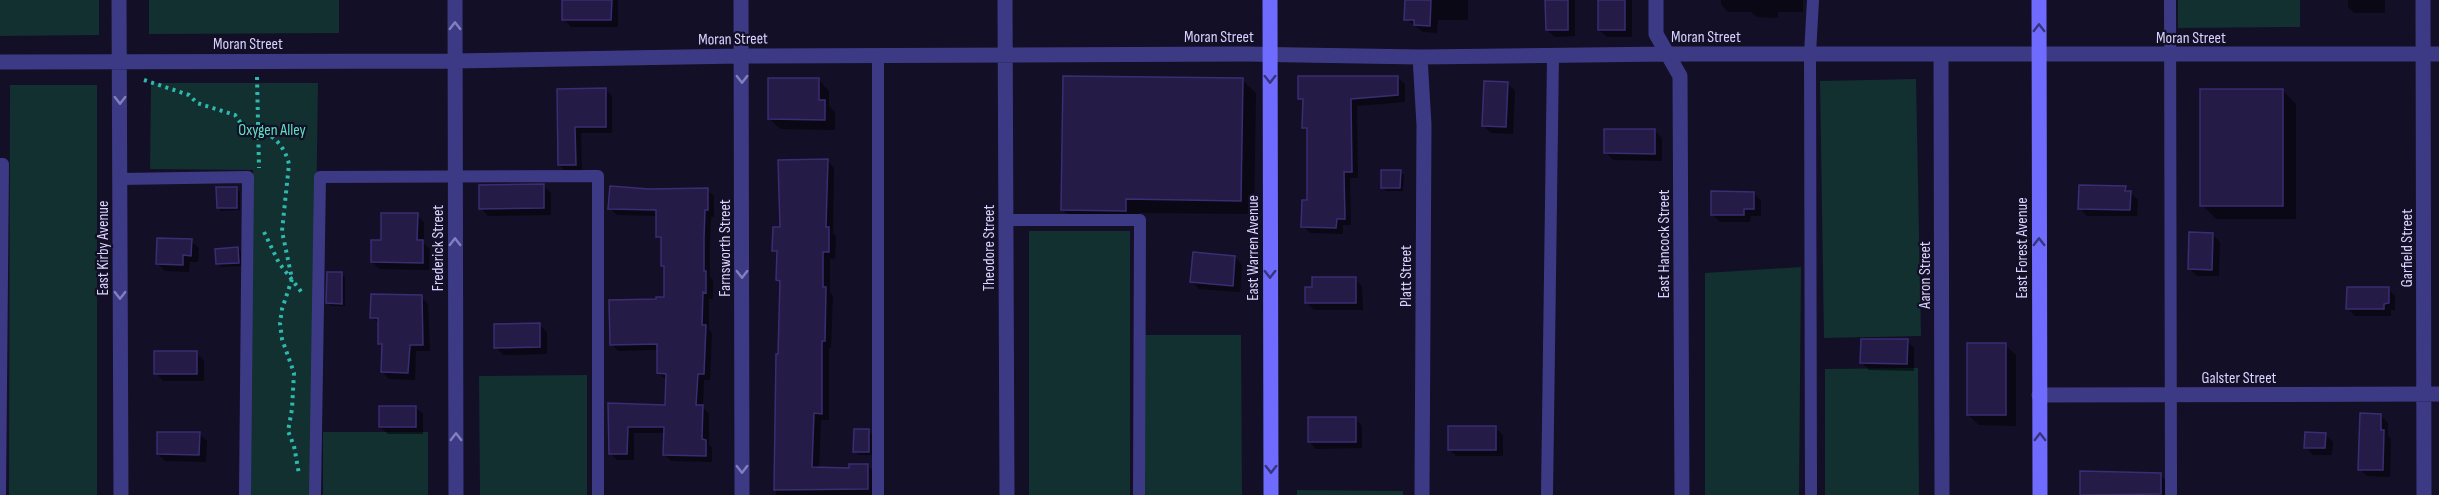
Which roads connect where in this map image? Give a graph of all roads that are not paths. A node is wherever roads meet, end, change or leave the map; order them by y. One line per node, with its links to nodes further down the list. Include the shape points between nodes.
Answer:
1 (119, 0): 26 (street, East Kirby Avenue)
2 (455, 0): 24 (street, Frederick Street, one-way to 2)
3 (741, 0): 21 (street, Farnsworth Street)
4 (1005, 0): 16 (street, Theodore Street)
5 (1270, 0): 11 (main road, East Warren Avenue)
6 (1656, 0): 12 (street, East Hancock Street, via 1656,34)
7 (1813, 0): 13 (lane)
8 (2039, 0): 19 (main road, East Forest Avenue, one-way to 8)
9 (2170, 0): 20 (lane)
10 (2423, 0): 14 (street, Garfield Street)
11 (1270, 54): 16 (street, Moran Street); 23 (street, Moran Street); 44 (main road, East Warren Avenue, one-way to 44)
12 (1667, 54): 13 (street, Moran Street); 17 (street, Moran Street); 47 (street, East Hancock Street, via 1680,76)
13 (1810, 54): 18 (street, Moran Street); 48 (lane)
14 (2423, 54): 15 (street, Moran Street); 20 (street, Moran Street); 31 (street, Garfield Street)
15 (2439, 54)
16 (1005, 55): 22 (street, Moran Street); 30 (street, Theodore Street)
17 (1552, 55): 23 (street, Moran Street); 46 (lane)
18 (1941, 55): 19 (street, Moran Street); 49 (street, Aaron Street)
19 (2039, 55): 20 (street, Moran Street); 32 (main road, East Forest Avenue, one-way to 19)
20 (2171, 55): 33 (lane)
21 (741, 56): 22 (street, Moran Street); 24 (street, Moran Street); 40 (street, Farnsworth Street, one-way to 40)
22 (878, 56): 41 (lane)
23 (1420, 57): 45 (street, Platt Street, via 1424,125)
24 (455, 61): 26 (street, Moran Street); 28 (street, Frederick Street)
25 (0, 62): 26 (street, Moran Street)
26 (120, 62): 29 (street, East Kirby Avenue, one-way to 29)
27 (0, 164): 34 (lane)
28 (455, 175): 37 (lane, via 320,177); 38 (street, Frederick Street, one-way to 28); 39 (lane, via 598,176)
29 (120, 179): 35 (street, East Kirby Avenue, one-way to 35); 36 (lane, via 248,177)
30 (1006, 220): 42 (street, Theodore Street); 43 (lane, via 1140,220)
31 (2432, 394): 33 (street, Galster Street); 52 (street, Garfield Street)
32 (2040, 395): 33 (street, Galster Street); 50 (main road, East Forest Avenue, one-way to 32)
33 (2171, 395): 51 (lane)
34 (0, 495)
35 (121, 495)
36 (245, 495)
37 (315, 495)
38 (456, 495)
39 (598, 495)
40 (742, 495)
41 (878, 495)
42 (1007, 495)
43 (1139, 495)
44 (1271, 495)
45 (1422, 495)
46 (1547, 495)
47 (1682, 495)
48 (1811, 495)
49 (1942, 495)
50 (2040, 495)
51 (2171, 495)
52 (2424, 495)

